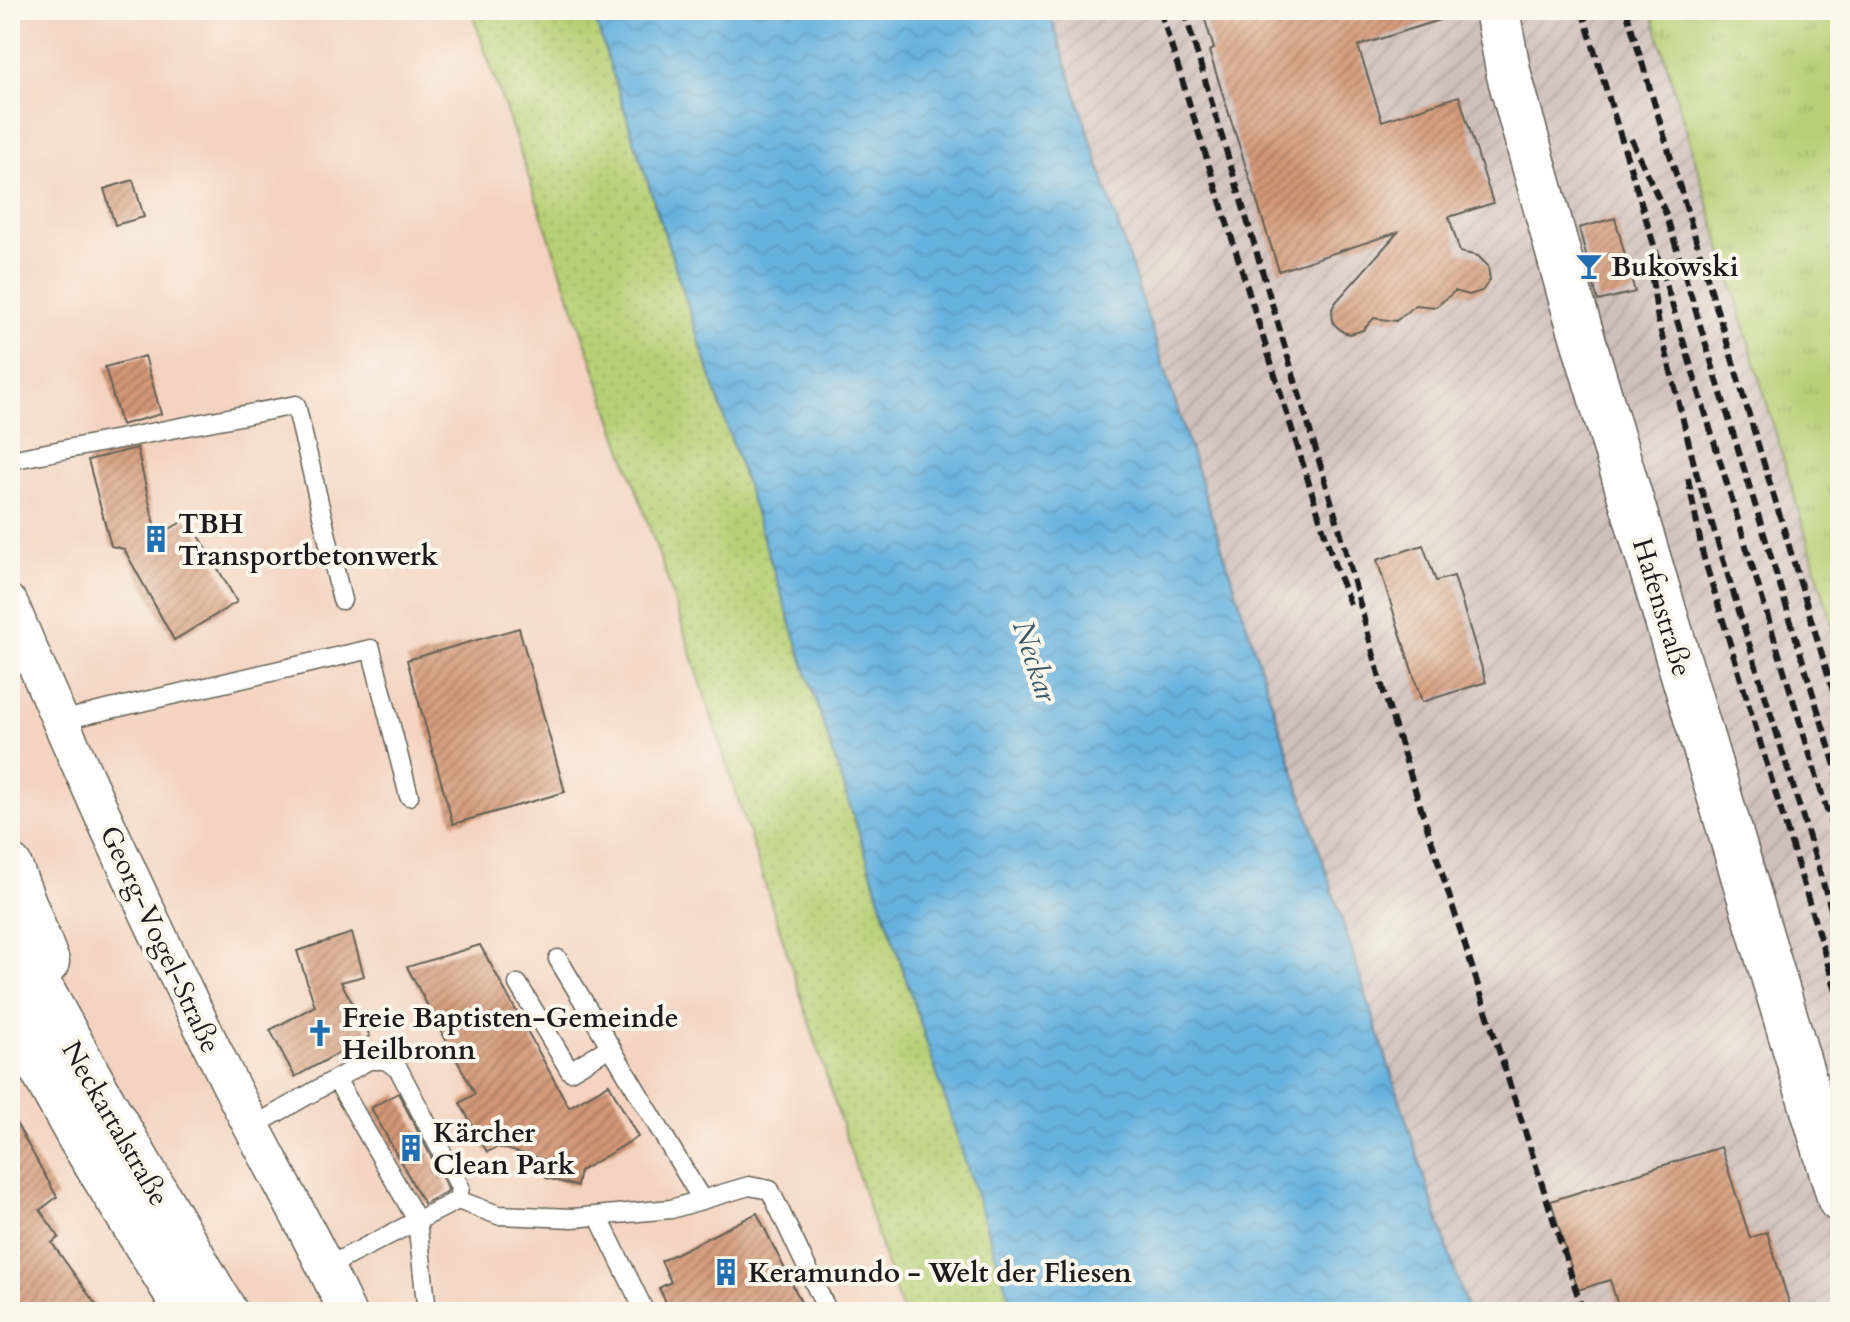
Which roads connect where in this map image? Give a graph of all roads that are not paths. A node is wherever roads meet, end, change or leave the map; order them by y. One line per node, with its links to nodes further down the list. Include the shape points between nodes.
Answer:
1 (1497, 10): 19 (main road, Hafenstraße, via 1509,75 1571,299)
2 (10, 460): 3 (lane, via 296,405)
3 (342, 600)
4 (10, 604): 5 (street, Georg-Vogel-Straße)
5 (59, 721): 6 (lane, via 371,649); 15 (street, Georg-Vogel-Straße)
6 (409, 796)
7 (10, 867): 14 (main road)
8 (10, 932): 14 (main road, Neckartalstraße)
9 (558, 959): 12 (lane)
10 (518, 984): 12 (lane, via 570,1071)
11 (10, 1012): 16 (main road, Neckartalstraße)
12 (610, 1047): 18 (lane)
13 (336, 1079): 15 (lane); 17 (lane, via 369,1060 386,1060 399,1070 460,1187); 21 (lane)
14 (101, 1098): 25 (main road, Neckartalstraße)
15 (252, 1127): 22 (street, Georg-Vogel-Straße)
16 (80, 1138): 23 (street); 24 (main road, Neckartalstraße)
17 (458, 1200): 20 (lane, via 498,1215); 21 (lane)
18 (702, 1200): 20 (lane, via 671,1209); 30 (lane, via 749,1186 770,1190)
19 (1840, 1200)
20 (598, 1216): 29 (lane)
21 (417, 1220): 22 (lane); 28 (lane)
22 (326, 1267): 26 (street, via 325,1299); 27 (street, Georg-Vogel-Straße)
23 (167, 1312)
24 (188, 1312)
25 (225, 1312)
26 (315, 1312)
27 (347, 1312)
28 (427, 1312)
29 (645, 1312)
30 (828, 1312)

